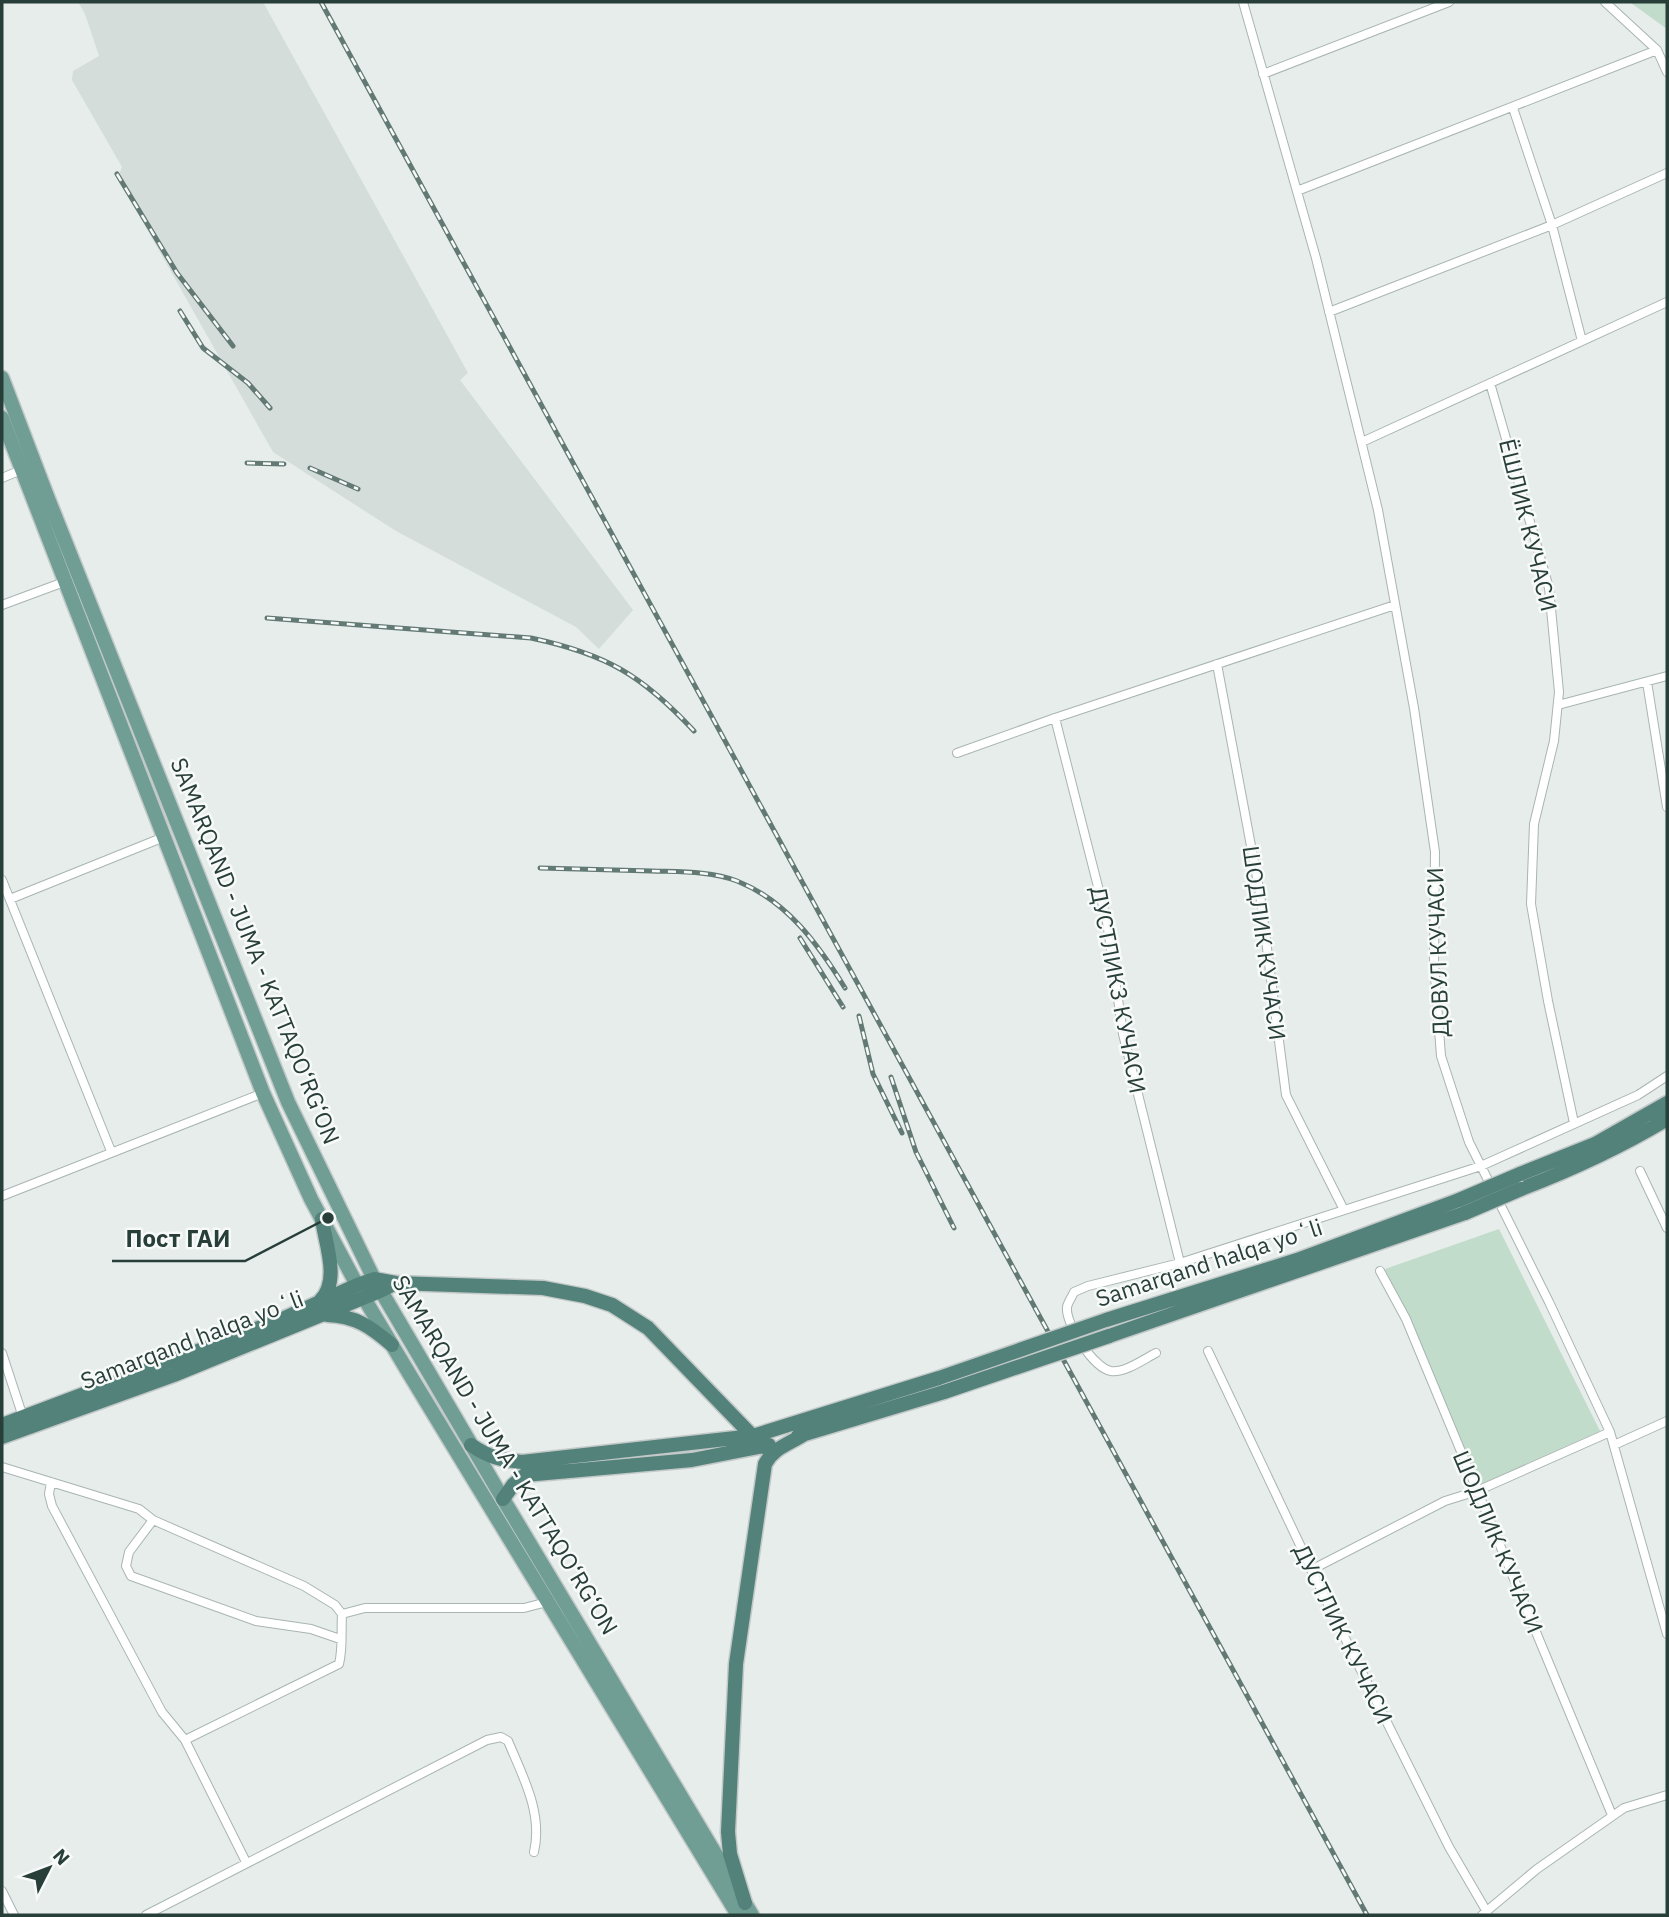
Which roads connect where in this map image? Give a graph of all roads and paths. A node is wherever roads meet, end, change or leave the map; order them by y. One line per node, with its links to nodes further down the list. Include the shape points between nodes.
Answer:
1 (1243, 2): 6 (street, ДОВУЛ КУЧАСИ)
2 (1449, 2): 6 (street)
3 (1605, 2): 4 (street)
4 (1657, 50): 5 (street); 7 (street)
5 (1667, 72)
6 (1263, 74): 9 (street, ДОВУЛ КУЧАСИ)
7 (1513, 108): 9 (street); 10 (street)
8 (1667, 173): 10 (street)
9 (1297, 191): 12 (street, ДОВУЛ КУЧАСИ)
10 (1552, 225): 12 (street); 13 (street)
11 (1667, 302): 13 (street)
12 (1329, 312): 17 (street, ДОВУЛ КУЧАСИ)
13 (1582, 341): 15 (street)
14 (2, 378): 49 (main road, SAMARQAND - JUMA - KATTAQO‘RG‘ON, via 288,1102)
15 (1490, 383): 17 (street); 26 (street, ЁШЛИК КУЧАСИ, via 1549,589)
16 (2, 418): 18 (main road, SAMARQAND - JUMA - KATTAQO‘RG‘ON)
17 (1362, 442): 22 (street, ДОВУЛ КУЧАСИ)
18 (21, 470): 19 (street); 20 (main road, SAMARQAND - JUMA - KATTAQO‘RG‘ON)
19 (2, 478)
20 (64, 582): 21 (street); 30 (main road, SAMARQAND - JUMA - KATTAQO‘RG‘ON)
21 (2, 605)
22 (1395, 605): 23 (street); 39 (street, ДОВУЛ КУЧАСИ, via 1435,852 1434,963 1441,1056)
23 (1217, 664): 27 (street); 44 (street, ШОДЛИК КУЧАСИ, via 1260,894 1286,1094)
24 (1667, 676): 25 (street)
25 (1647, 681): 26 (street); 29 (street)
26 (1558, 705): 37 (street, ЁШЛИК КУЧАСИ, via 1534,824 1531,904)
27 (1055, 718): 28 (street); 47 (street, ДУСТЛИК3 КУЧАСИ, via 1108,922 1123,1034)
28 (957, 753)
29 (1667, 807)
30 (163, 837): 32 (street); 34 (main road, SAMARQAND - JUMA - KATTAQO‘RG‘ON)
31 (2, 880): 32 (street)
32 (10, 899): 38 (street)
33 (1667, 1076): 37 (street, via 1638,1095)
34 (263, 1094): 38 (street); 45 (main road, SAMARQAND - JUMA - KATTAQO‘RG‘ON)
35 (1667, 1103): 41 (highway, Samarqand halqa yoʻli)
36 (1667, 1118): 41 (highway, Samarqand halqa yoʻli, via 1591,1161)
37 (1574, 1123): 39 (street)
38 (111, 1151): 42 (street)
39 (1481, 1166): 44 (street); 61 (street, ДОВУЛ КУЧАСИ)
40 (1640, 1171): 46 (street)
41 (1520, 1182): 43 (highway, Samarqand halqa yoʻli, bridge)
42 (2, 1196)
43 (1462, 1206): 60 (highway, Samarqand halqa yoʻli, bridge); 62 (highway, Samarqand halqa yoʻli, bridge, via 1109,1336)
44 (1344, 1210): 47 (street)
45 (322, 1219): 50 (main road, SAMARQAND - JUMA - KATTAQO‘RG‘ON); 51 (highway, via 330,1277)
46 (1667, 1228)
47 (1180, 1262): 55 (street, via 1088,1286 1074,1292 1067,1307 1087,1355 1100,1367 1122,1370)
48 (1380, 1271): 69 (street, ШОДЛИК КУЧАСИ, via 1406,1319)
49 (377, 1285): 50 (highway, Samarqand halqa yoʻli); 56 (highway, via 543,1288 612,1305 648,1328); 65 (main road, SAMARQAND - JUMA - KATTAQO‘RG‘ON)
50 (360, 1292): 51 (highway, Samarqand halqa yoʻli); 52 (main road, SAMARQAND - JUMA - KATTAQO‘RG‘ON)
51 (320, 1309): 52 (highway, via 354,1318); 58 (highway, Samarqand halqa yoʻli, via 174,1374)
52 (392, 1345): 73 (main road, SAMARQAND - JUMA - KATTAQO‘RG‘ON)
53 (1208, 1351): 72 (street, ДУСТЛИК КУЧАСИ)
54 (2, 1353): 58 (street)
55 (1156, 1353)
56 (730, 1412): 60 (highway, via 754,1428); 64 (highway)
57 (1667, 1421): 66 (street)
58 (24, 1422): 59 (highway, Samarqand halqa yoʻli); 63 (highway, Samarqand halqa yoʻli)
59 (2, 1425)
60 (775, 1430): 64 (highway, Samarqand halqa yoʻli)
61 (1610, 1432): 66 (street, ДОВУЛ КУЧАСИ); 69 (street)
62 (806, 1433): 64 (highway, Samarqand halqa yoʻli); 83 (highway, via 778,1448 765,1464 740,1622 728,1832)
63 (2, 1437)
64 (758, 1442): 65 (highway, Samarqand halqa yoʻli, via 522,1462 486,1456); 70 (highway, Samarqand halqa yoʻli, via 653,1464 526,1475)
65 (471, 1445): 70 (main road, SAMARQAND - JUMA - KATTAQO‘RG‘ON)
66 (1614, 1445): 75 (street, ДОВУЛ КУЧАСИ)
67 (2, 1467): 68 (street)
68 (51, 1482): 71 (street, via 139,1509); 77 (street, via 52,1506 162,1712)
69 (1477, 1491): 72 (street, via 1445,1502); 79 (street, ШОДЛИК КУЧАСИ)
70 (503, 1499): 83 (main road, SAMARQAND - JUMA - KATTAQO‘RG‘ON)
71 (153, 1520): 74 (street, via 304,1586); 76 (street, via 129,1552 126,1566 131,1576 256,1621 311,1629)
72 (1311, 1570): 84 (street, ДУСТЛИК КУЧАСИ)
73 (547, 1602): 74 (street, via 524,1608 365,1608); 83 (main road, SAMARQAND - JUMA - KATTAQO‘RG‘ON)
74 (342, 1614): 76 (street)
75 (1667, 1634)
76 (340, 1639): 77 (street, via 339,1664)
77 (185, 1740): 81 (street)
78 (1667, 1795): 79 (street)
79 (1612, 1815): 84 (street, via 1536,1868)
80 (534, 1852): 81 (street, via 538,1835 532,1801 508,1741 501,1737)
81 (246, 1862): 86 (street)
82 (2, 1891): 85 (street)
83 (745, 1911)
84 (1485, 1914)
85 (14, 1915)
86 (146, 1915)

